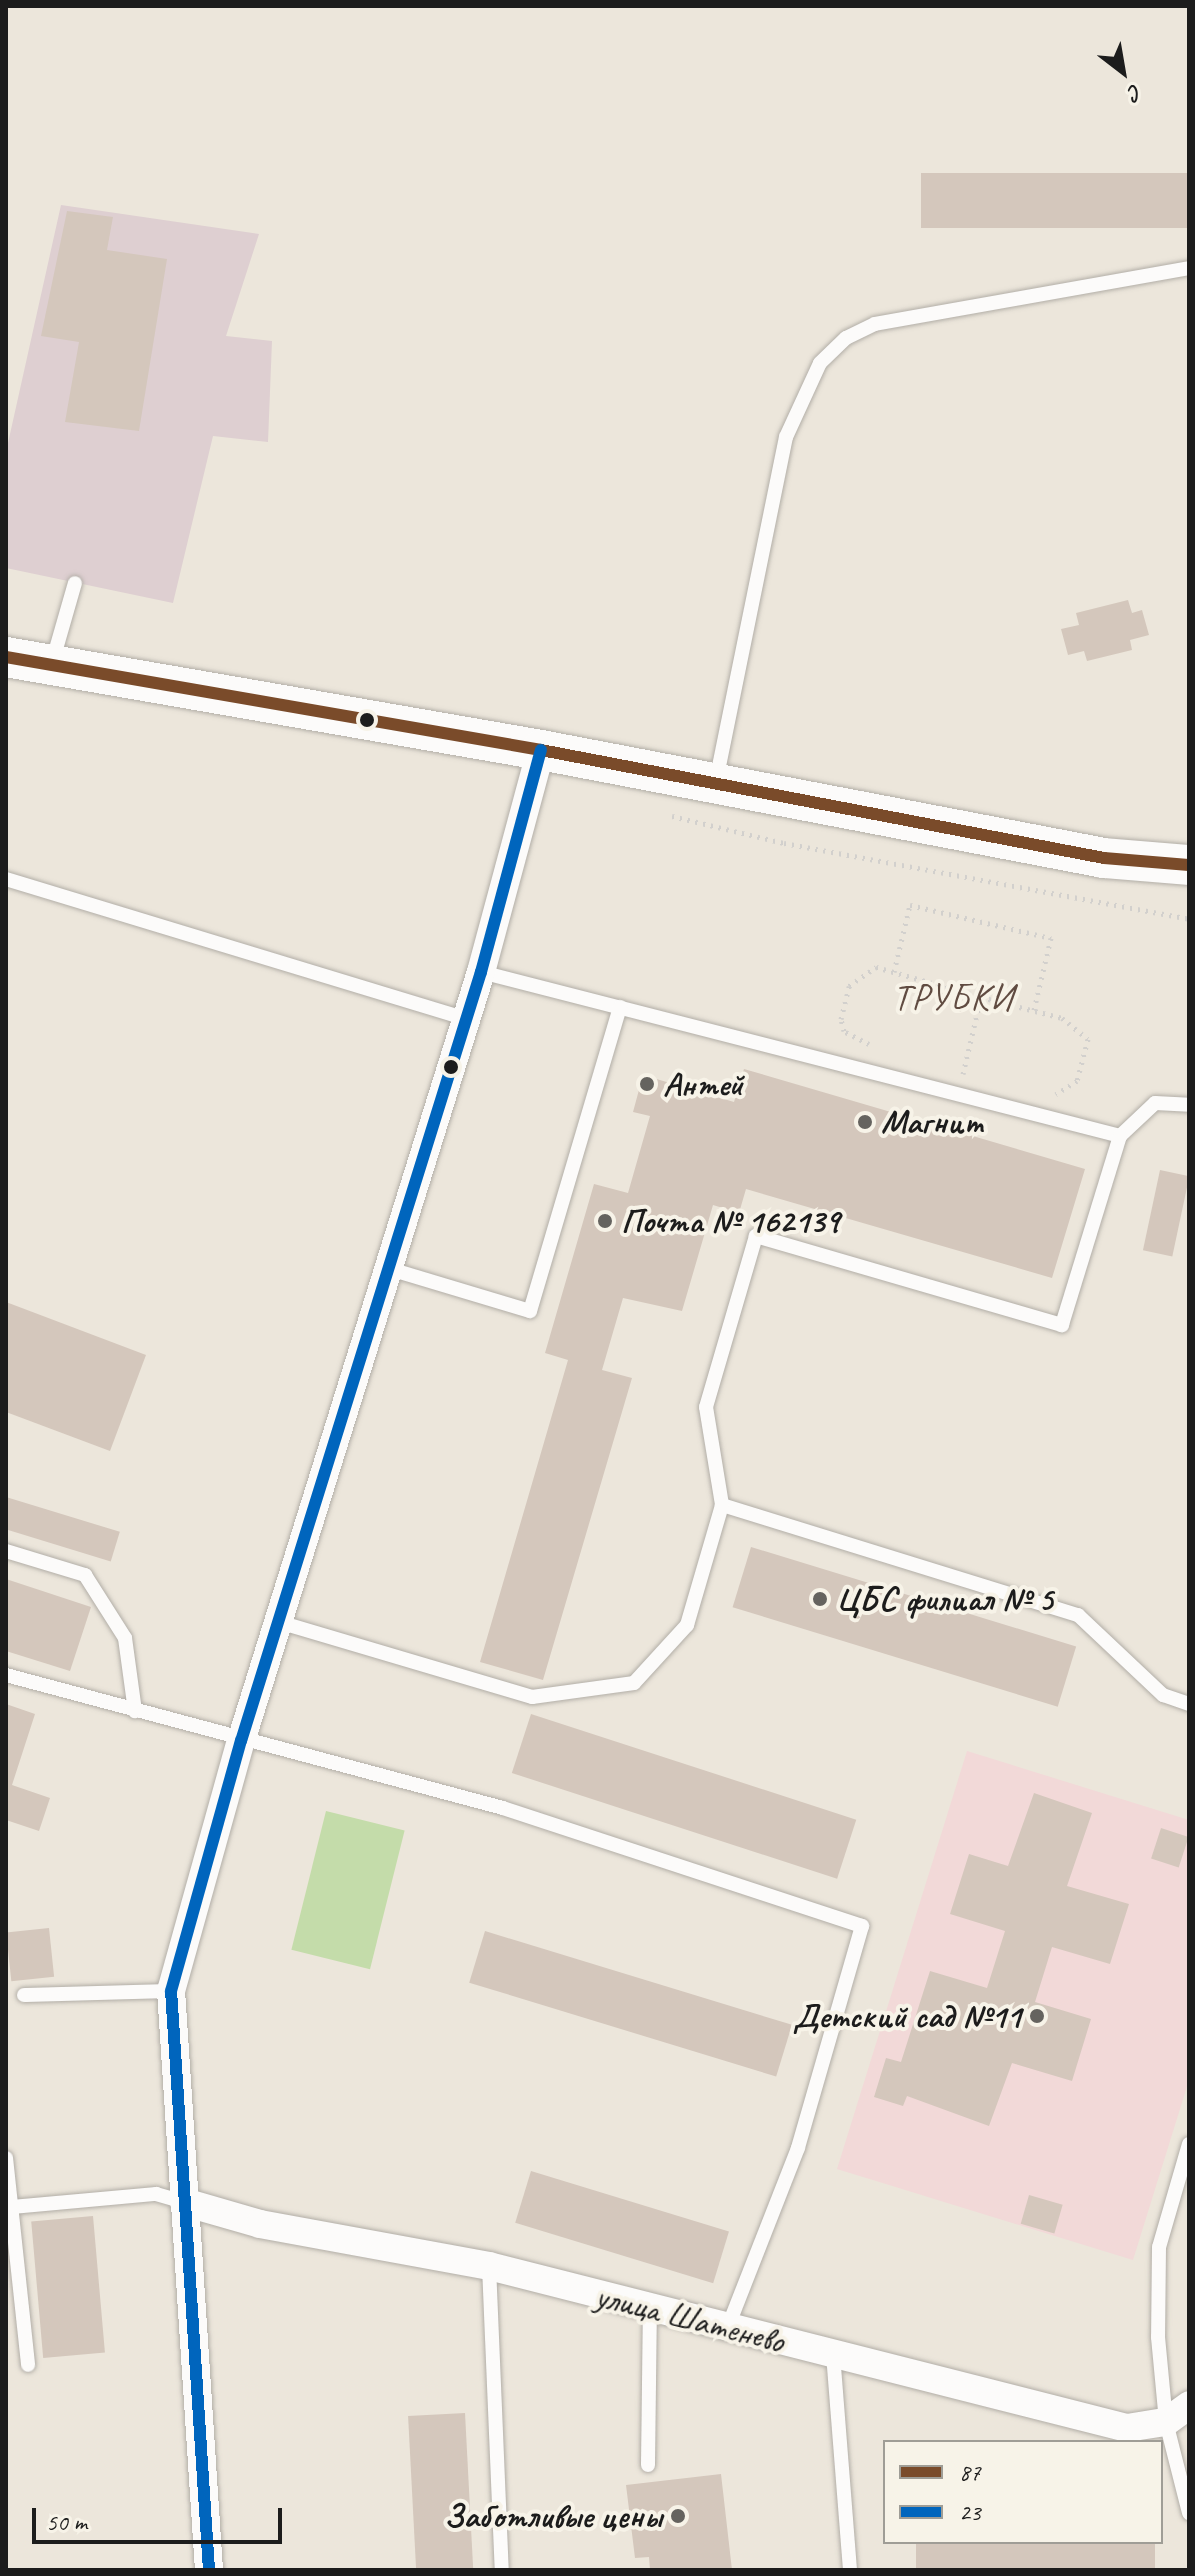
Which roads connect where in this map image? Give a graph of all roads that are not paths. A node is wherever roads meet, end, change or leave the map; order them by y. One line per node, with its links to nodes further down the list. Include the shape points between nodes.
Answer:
1 (1189, 268): 6 (lane, via 875,324 846,338 820,363 786,437)
2 (75, 583): 4 (lane)
3 (6, 657): 4 (main road)
4 (52, 665): 5 (main road)
5 (541, 750): 6 (main road); 9 (street)
6 (715, 783): 7 (main road, via 1104,858)
7 (1189, 865)
8 (6, 879): 11 (lane)
9 (481, 972): 10 (lane); 11 (street)
10 (620, 1007): 13 (lane); 14 (lane, via 530,1311)
11 (466, 1019): 14 (street)
12 (1189, 1105): 13 (lane, via 1155,1103)
13 (1120, 1136): 15 (lane, via 1062,1325 756,1236 706,1407)
14 (390, 1269): 17 (street)
15 (722, 1505): 17 (lane, via 687,1625 634,1683 532,1697); 19 (lane, via 1078,1615 1163,1695)
16 (6, 1551): 20 (lane, via 85,1575 125,1638)
17 (279, 1622): 21 (street)
18 (6, 1675): 20 (lane)
19 (1189, 1704)
20 (135, 1711): 21 (lane)
21 (241, 1741): 22 (street); 30 (lane, via 503,1808 862,1926 798,2148)
22 (171, 1991): 23 (lane); 26 (street)
23 (24, 1995)
24 (1189, 2144): 34 (lane, via 1159,2247 1158,2337)
25 (6, 2158): 27 (lane)
26 (184, 2202): 27 (lane, via 156,2194); 28 (street, улица Шатенево, via 260,2224); 37 (street)
27 (12, 2207): 32 (lane)
28 (489, 2266): 29 (street, улица Шатенево); 38 (lane)
29 (650, 2307): 30 (street, улица Шатенево); 35 (lane)
30 (728, 2327): 31 (street, улица Шатенево)
31 (833, 2354): 34 (street, улица Шатенево, via 1127,2428); 39 (lane)
32 (28, 2365)
33 (1189, 2405): 34 (street, улица Шатенево)
34 (1166, 2422): 36 (lane)
35 (648, 2465)
36 (1189, 2513)
37 (209, 2570)
38 (502, 2570)
39 (850, 2570)

